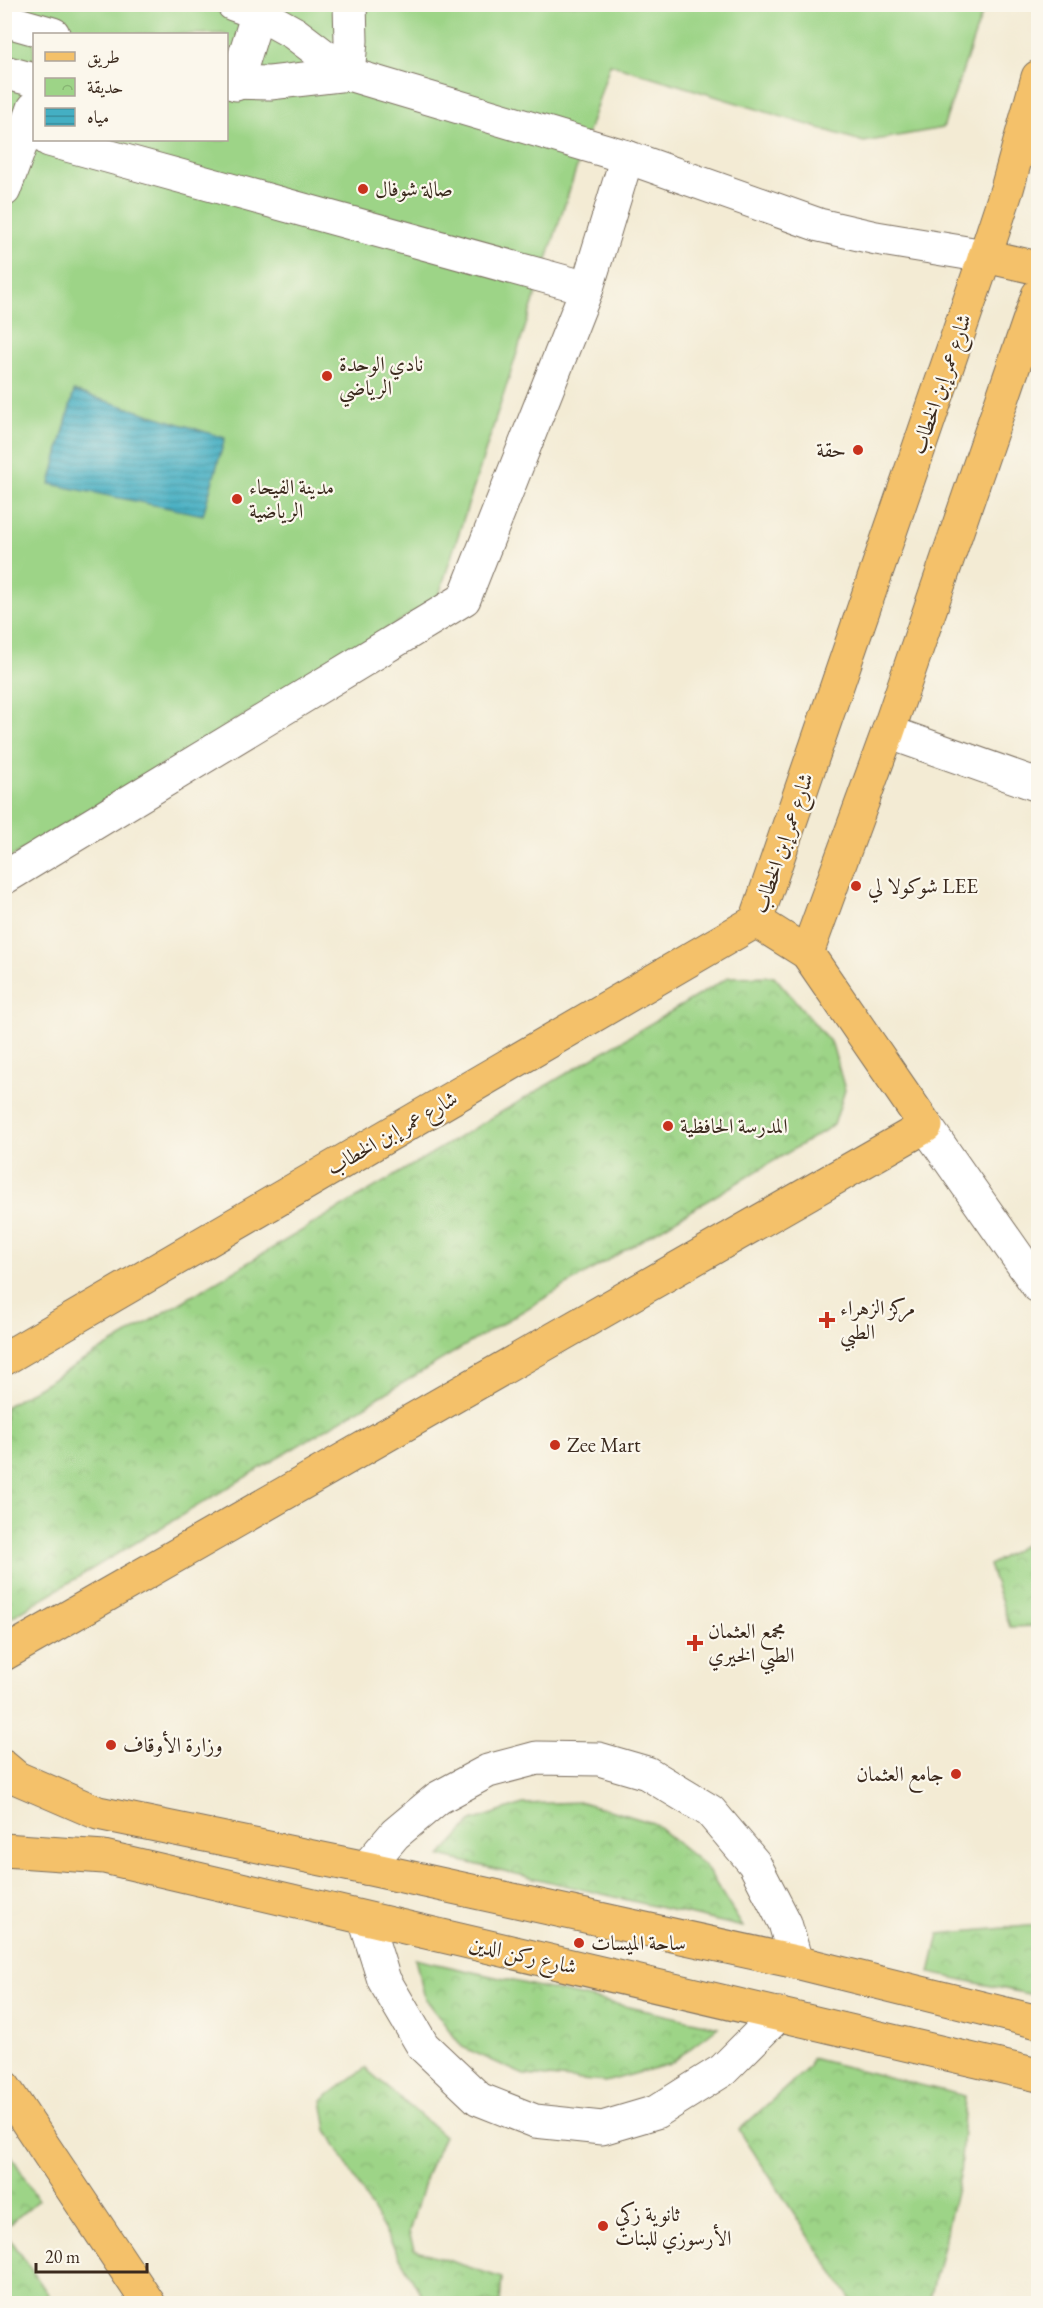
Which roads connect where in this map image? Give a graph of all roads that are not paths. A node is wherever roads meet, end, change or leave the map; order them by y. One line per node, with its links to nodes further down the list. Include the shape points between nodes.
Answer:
1 (350, 4): 6 (street)
2 (246, 9): 6 (street, via 294,33); 8 (street)
3 (4, 20): 4 (street)
4 (50, 33)
5 (4, 72): 7 (street)
6 (348, 74): 8 (street); 12 (street)
7 (33, 80)
8 (231, 83)
9 (1036, 90): 14 (main road, شارع عمر إبن الخطاب)
10 (33, 135): 13 (street)
11 (78, 141): 16 (street)
12 (627, 157): 14 (street, via 819,225); 16 (street)
13 (4, 190)
14 (984, 256): 15 (main road); 21 (main road, شارع عمر إبن الخطاب)
15 (1038, 268)
16 (587, 288): 20 (street, via 464,599)
17 (1038, 295): 18 (main road)
18 (888, 732): 19 (street); 22 (main road)
19 (1038, 785)
20 (4, 878)
21 (756, 921): 22 (main road); 25 (main road, شارع عمر إبن الخطاب)
22 (807, 953): 23 (main road)
23 (926, 1126): 24 (street); 26 (main road)
24 (1038, 1286)
25 (4, 1359)
26 (4, 1654)
27 (4, 1767): 29 (main road, via 17,1778 98,1813)
28 (4, 1850): 30 (main road, شارع ركن الدين, via 104,1857)
29 (366, 1868): 31 (main road); 31 (street, via 395,1834 438,1798 488,1771 537,1758 599,1759 647,1773 710,1811 754,1863 784,1923)
30 (365, 1919): 32 (main road, شارع ركن الدين); 32 (street, via 384,1980 423,2046 479,2099 535,2121 602,2128 656,2112 723,2070)
31 (796, 1962): 33 (main road)
32 (779, 2014): 34 (main road, شارع ركن الدين)
33 (1038, 2022)
34 (1038, 2075)
35 (4, 2087): 36 (main road)
36 (149, 2304)

